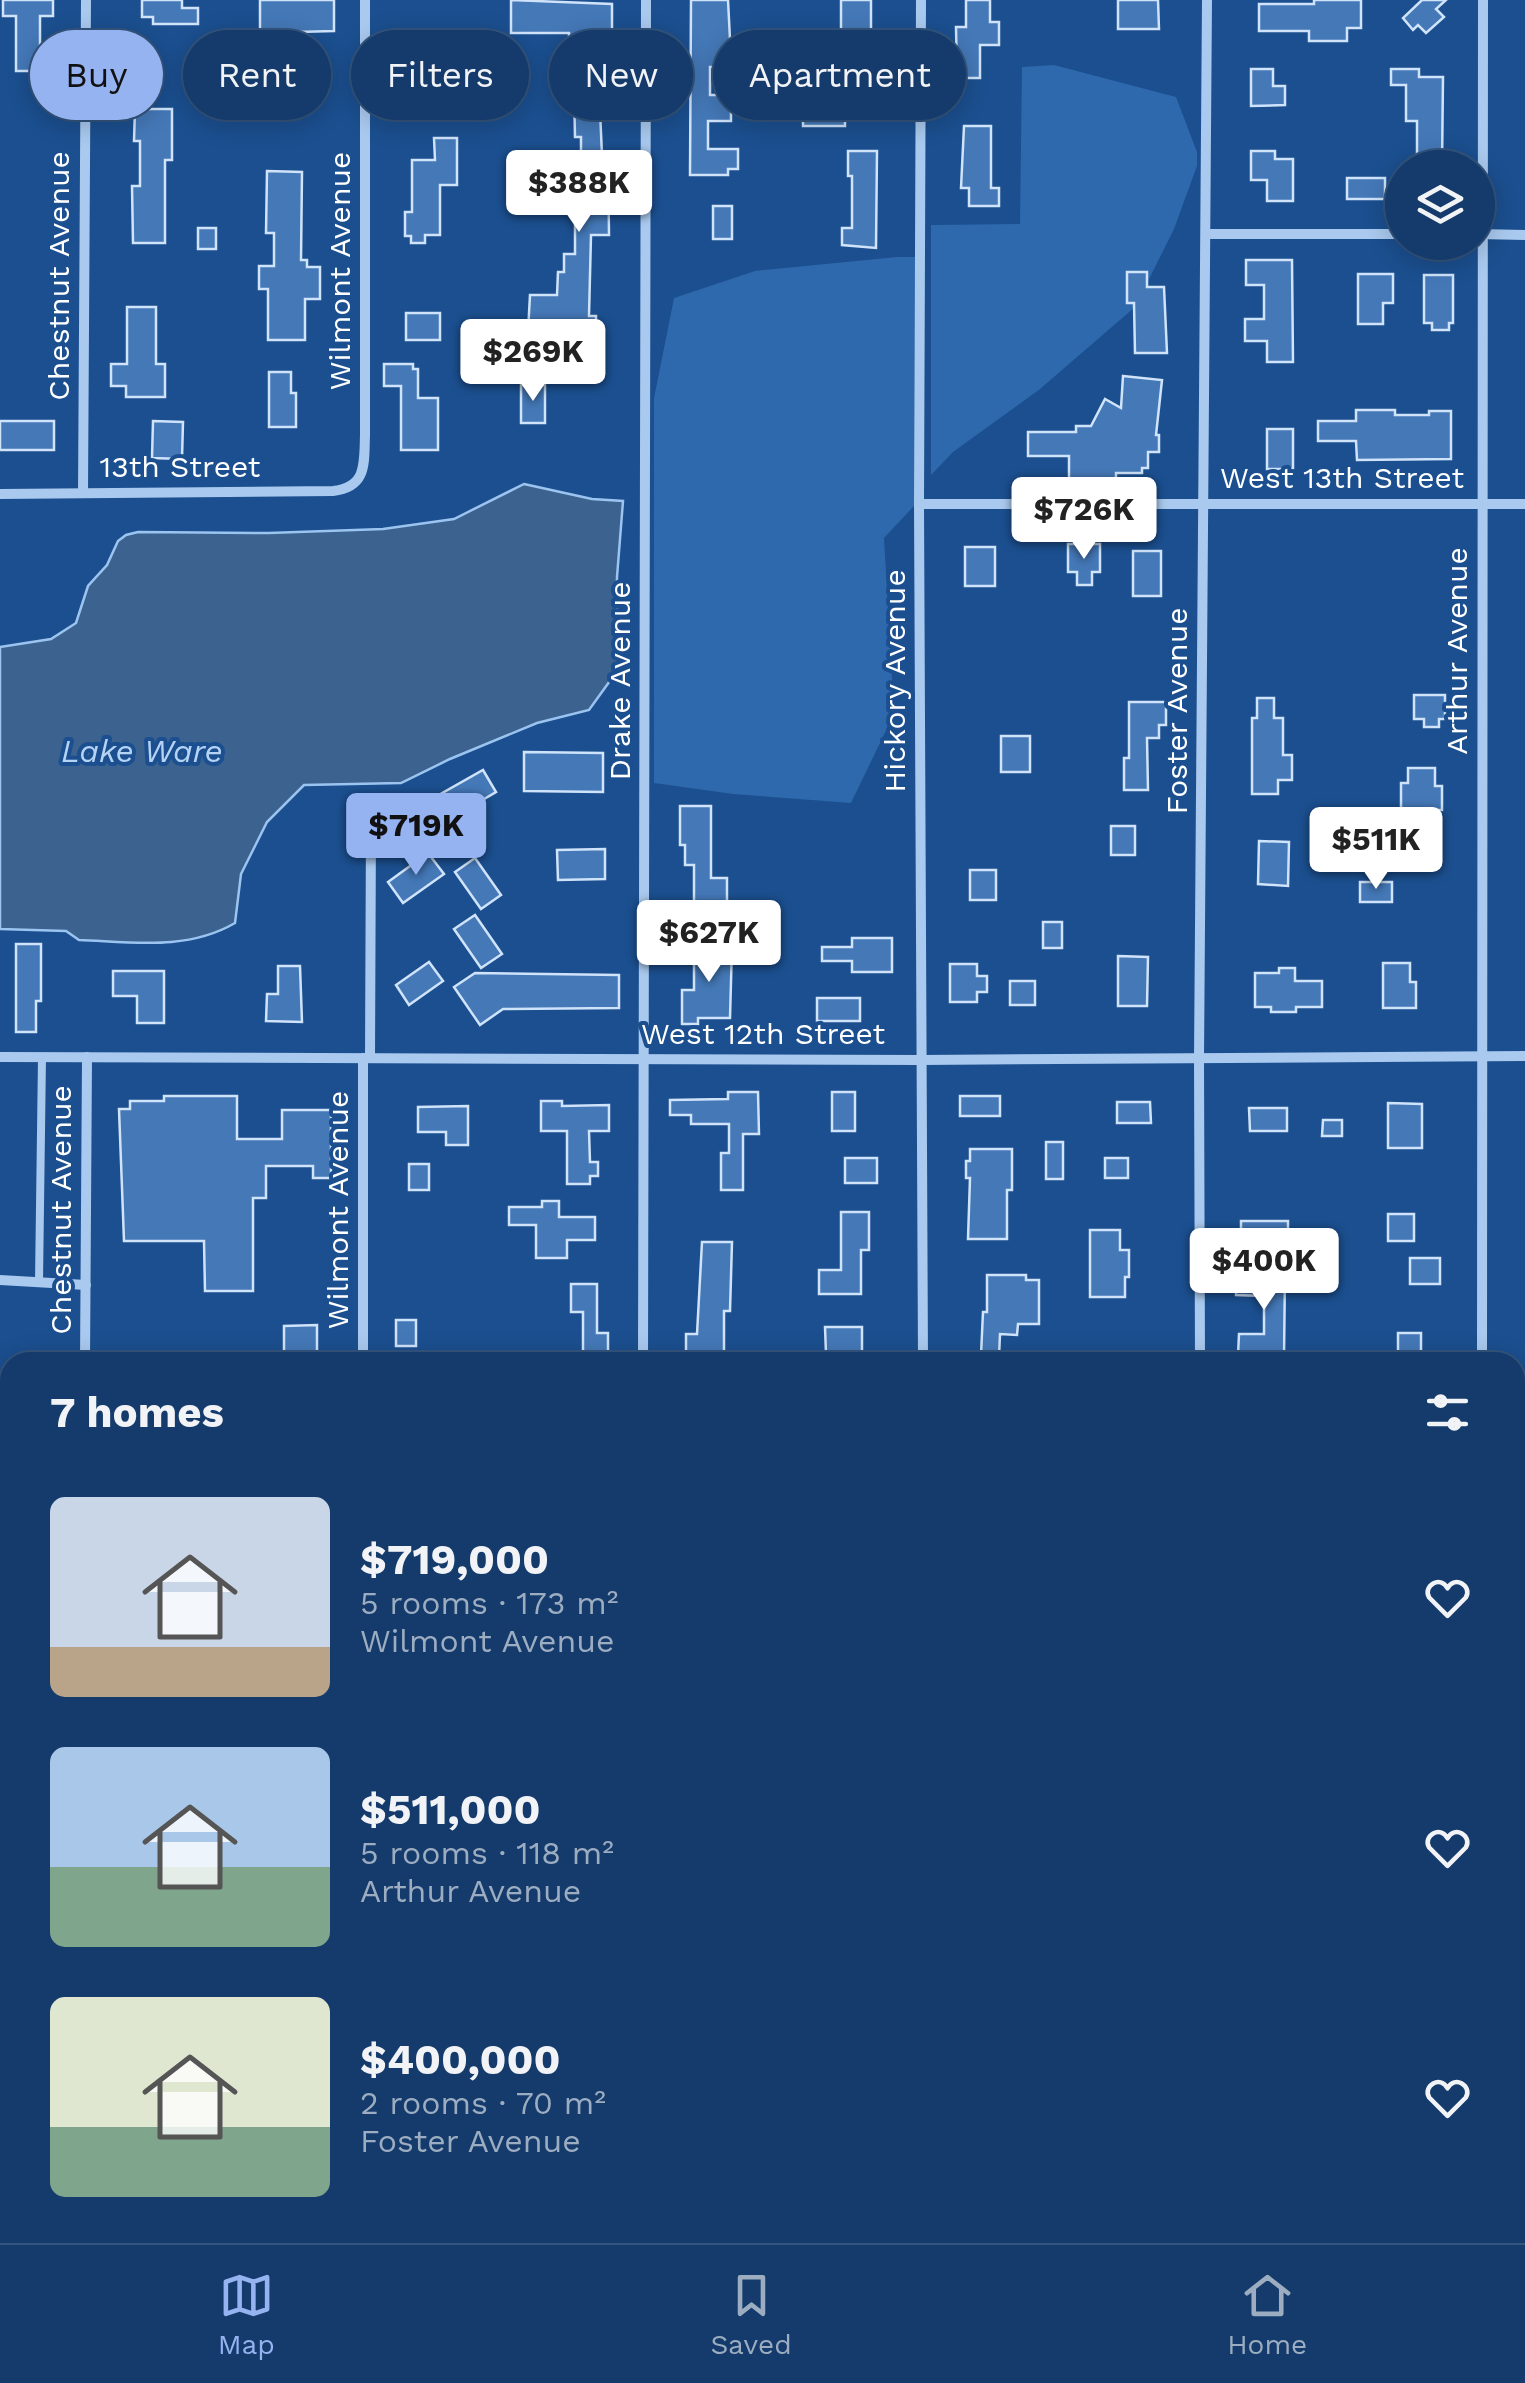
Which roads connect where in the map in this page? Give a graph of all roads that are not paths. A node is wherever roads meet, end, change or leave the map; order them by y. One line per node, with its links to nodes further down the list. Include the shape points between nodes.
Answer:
1 (86, 0): 14 (street, Chestnut Avenue)
2 (366, 0): 13 (street, Wilmont Avenue, via 365,436)
3 (646, 0): 28 (street, Drake Avenue)
4 (921, 0): 17 (street, Hickory Avenue)
5 (1207, 0): 8 (street, Foster Avenue)
6 (1483, 0): 7 (street, Arthur Avenue)
7 (1481, 150)
8 (1206, 234): 9 (street); 16 (street, Foster Avenue)
9 (1385, 234)
10 (1495, 234): 11 (street)
11 (1525, 234)
12 (1480, 260): 18 (street, Arthur Avenue)
13 (358, 481): 14 (street, 13th Street, via 333,490)
14 (83, 493): 15 (street, 13th Street)
15 (0, 494)
16 (1203, 502): 17 (street, West 13th Street); 18 (street, West 13th Street); 27 (street, Foster Avenue)
17 (919, 504): 29 (street, Hickory Avenue)
18 (1481, 504): 19 (street, West 13th Street); 21 (street, Arthur Avenue)
19 (1525, 504)
20 (371, 823): 26 (street, Wilmont Avenue)
21 (1483, 1056): 22 (street, West 12th Street); 27 (street, West 12th Street); 38 (street, Arthur Avenue)
22 (1525, 1056)
23 (42, 1057): 24 (street, West 12th Street); 25 (street, West 12th Street); 31 (lane)
24 (87, 1057): 26 (street, West 12th Street); 32 (street, Chestnut Avenue)
25 (0, 1058)
26 (367, 1058): 28 (street, West 12th Street); 34 (street, Wilmont Avenue)
27 (1199, 1058): 29 (street, West 12th Street); 37 (street, Foster Avenue)
28 (644, 1059): 29 (street, West 12th Street); 35 (street, Drake Avenue)
29 (921, 1060): 36 (street, Hickory Avenue)
30 (0, 1280): 31 (street)
31 (39, 1282): 32 (street)
32 (86, 1285): 33 (street, Chestnut Avenue)
33 (85, 1352)
34 (363, 1352)
35 (643, 1352)
36 (923, 1352)
37 (1200, 1352)
38 (1482, 1352)

